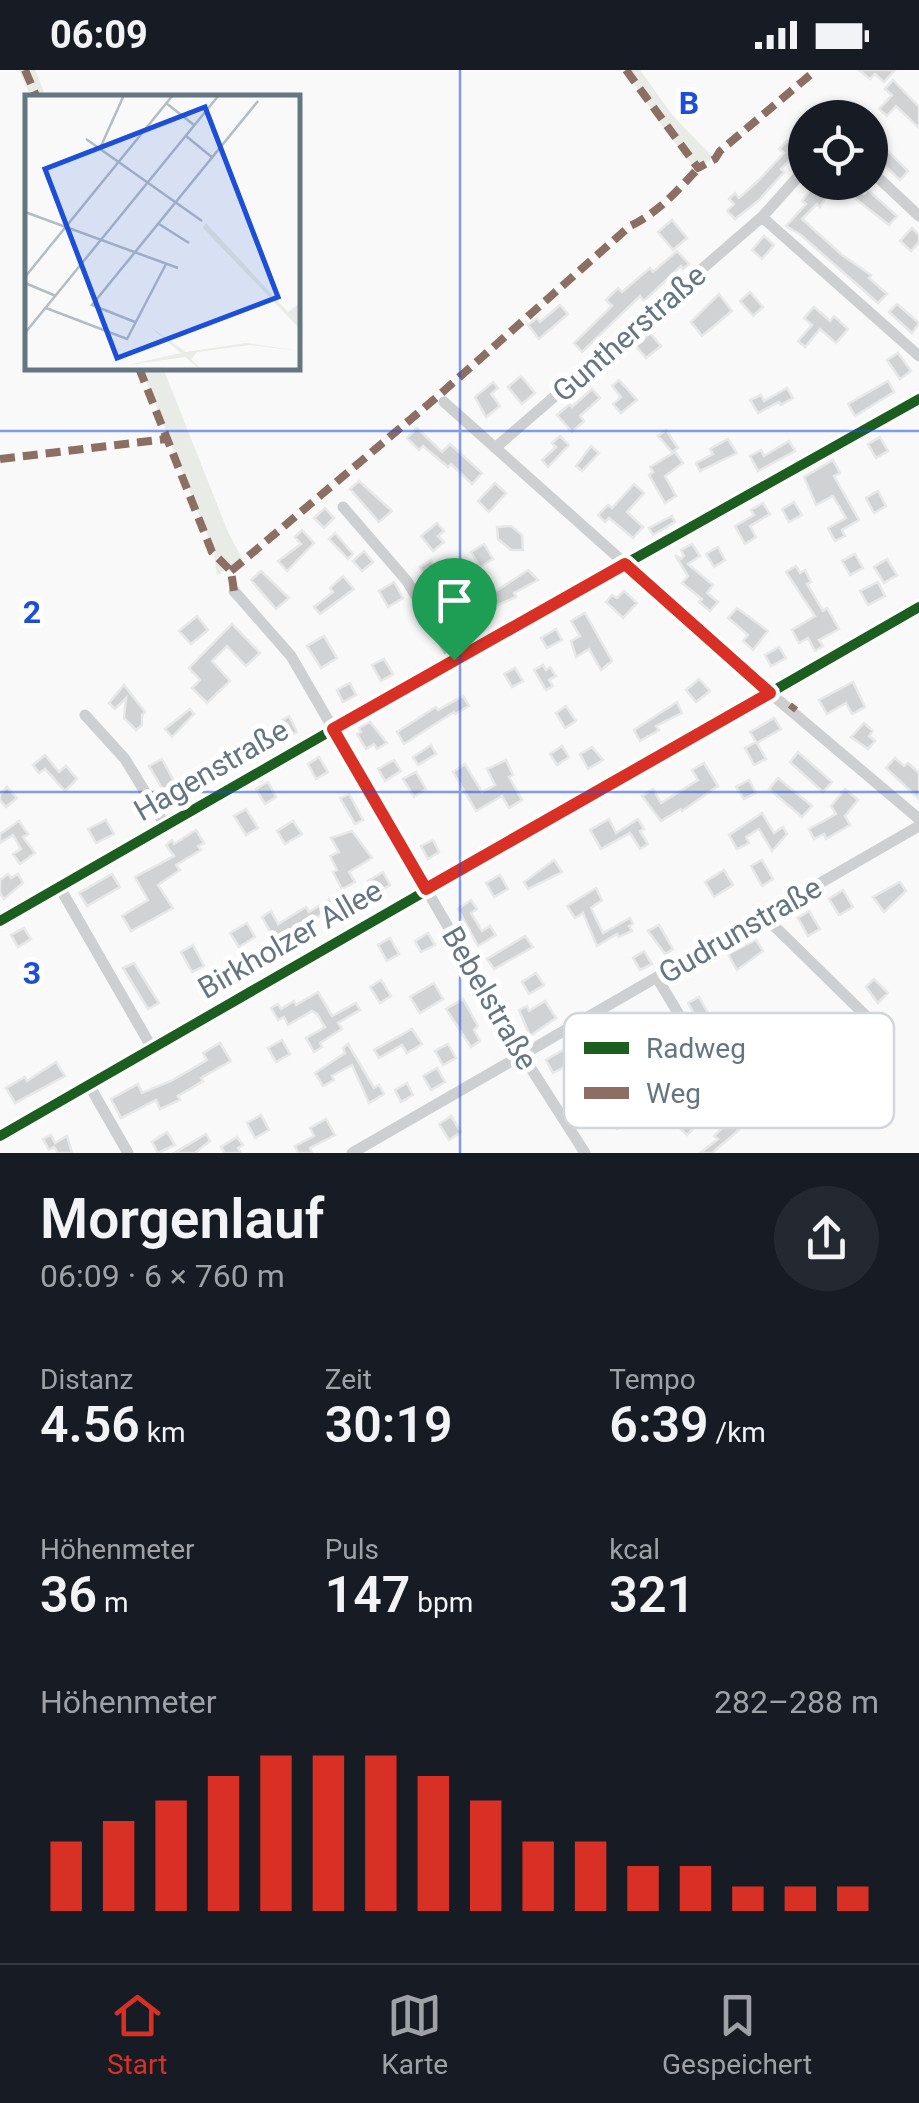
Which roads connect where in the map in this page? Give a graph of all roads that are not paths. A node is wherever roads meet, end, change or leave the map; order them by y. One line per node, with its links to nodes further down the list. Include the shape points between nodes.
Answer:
1 (888, 187): 3 (street)
2 (788, 188): 4 (street, Guntherstraße)
3 (919, 216)
4 (762, 218): 5 (street); 8 (street, Guntherstraße)
5 (919, 356)
6 (919, 399): 10 (street, Hagenstraße)
7 (444, 402): 8 (street)
8 (496, 448): 10 (street)
9 (343, 506): 13 (street, via 407,581)
10 (625, 564): 13 (street, Hagenstraße); 14 (street)
11 (234, 591): 16 (street, Bebelstraße, via 291,656)
12 (919, 608): 14 (street, Birkholzer Allee)
13 (454, 660): 16 (street, Hagenstraße)
14 (770, 693): 17 (street); 20 (street, Birkholzer Allee)
15 (85, 716): 18 (street, via 125,759)
16 (333, 729): 18 (street, Hagenstraße); 20 (street, Bebelstraße)
17 (919, 822): 21 (street, Gudrunstraße)
18 (165, 825): 19 (street, Hagenstraße)
19 (60, 888): 22 (street, Hagenstraße); 28 (street)
20 (426, 889): 28 (street, Birkholzer Allee); 29 (street, Bebelstraße)
21 (765, 917): 23 (street, Gudrunstraße); 26 (street)
22 (0, 920)
23 (657, 978): 24 (street, Gudrunstraße); 25 (street)
24 (597, 1013)
25 (678, 1013)
26 (863, 1013)
27 (564, 1033): 29 (street, Gudrunstraße)
28 (152, 1048): 30 (street, Birkholzer Allee)
29 (524, 1056): 31 (street, Bebelstraße); 35 (street, Gudrunstraße)
30 (88, 1085): 33 (street, Birkholzer Allee); 34 (street)
31 (564, 1120)
32 (569, 1128): 36 (street, Bebelstraße)
33 (0, 1136)
34 (128, 1153)
35 (352, 1153)
36 (585, 1153)

